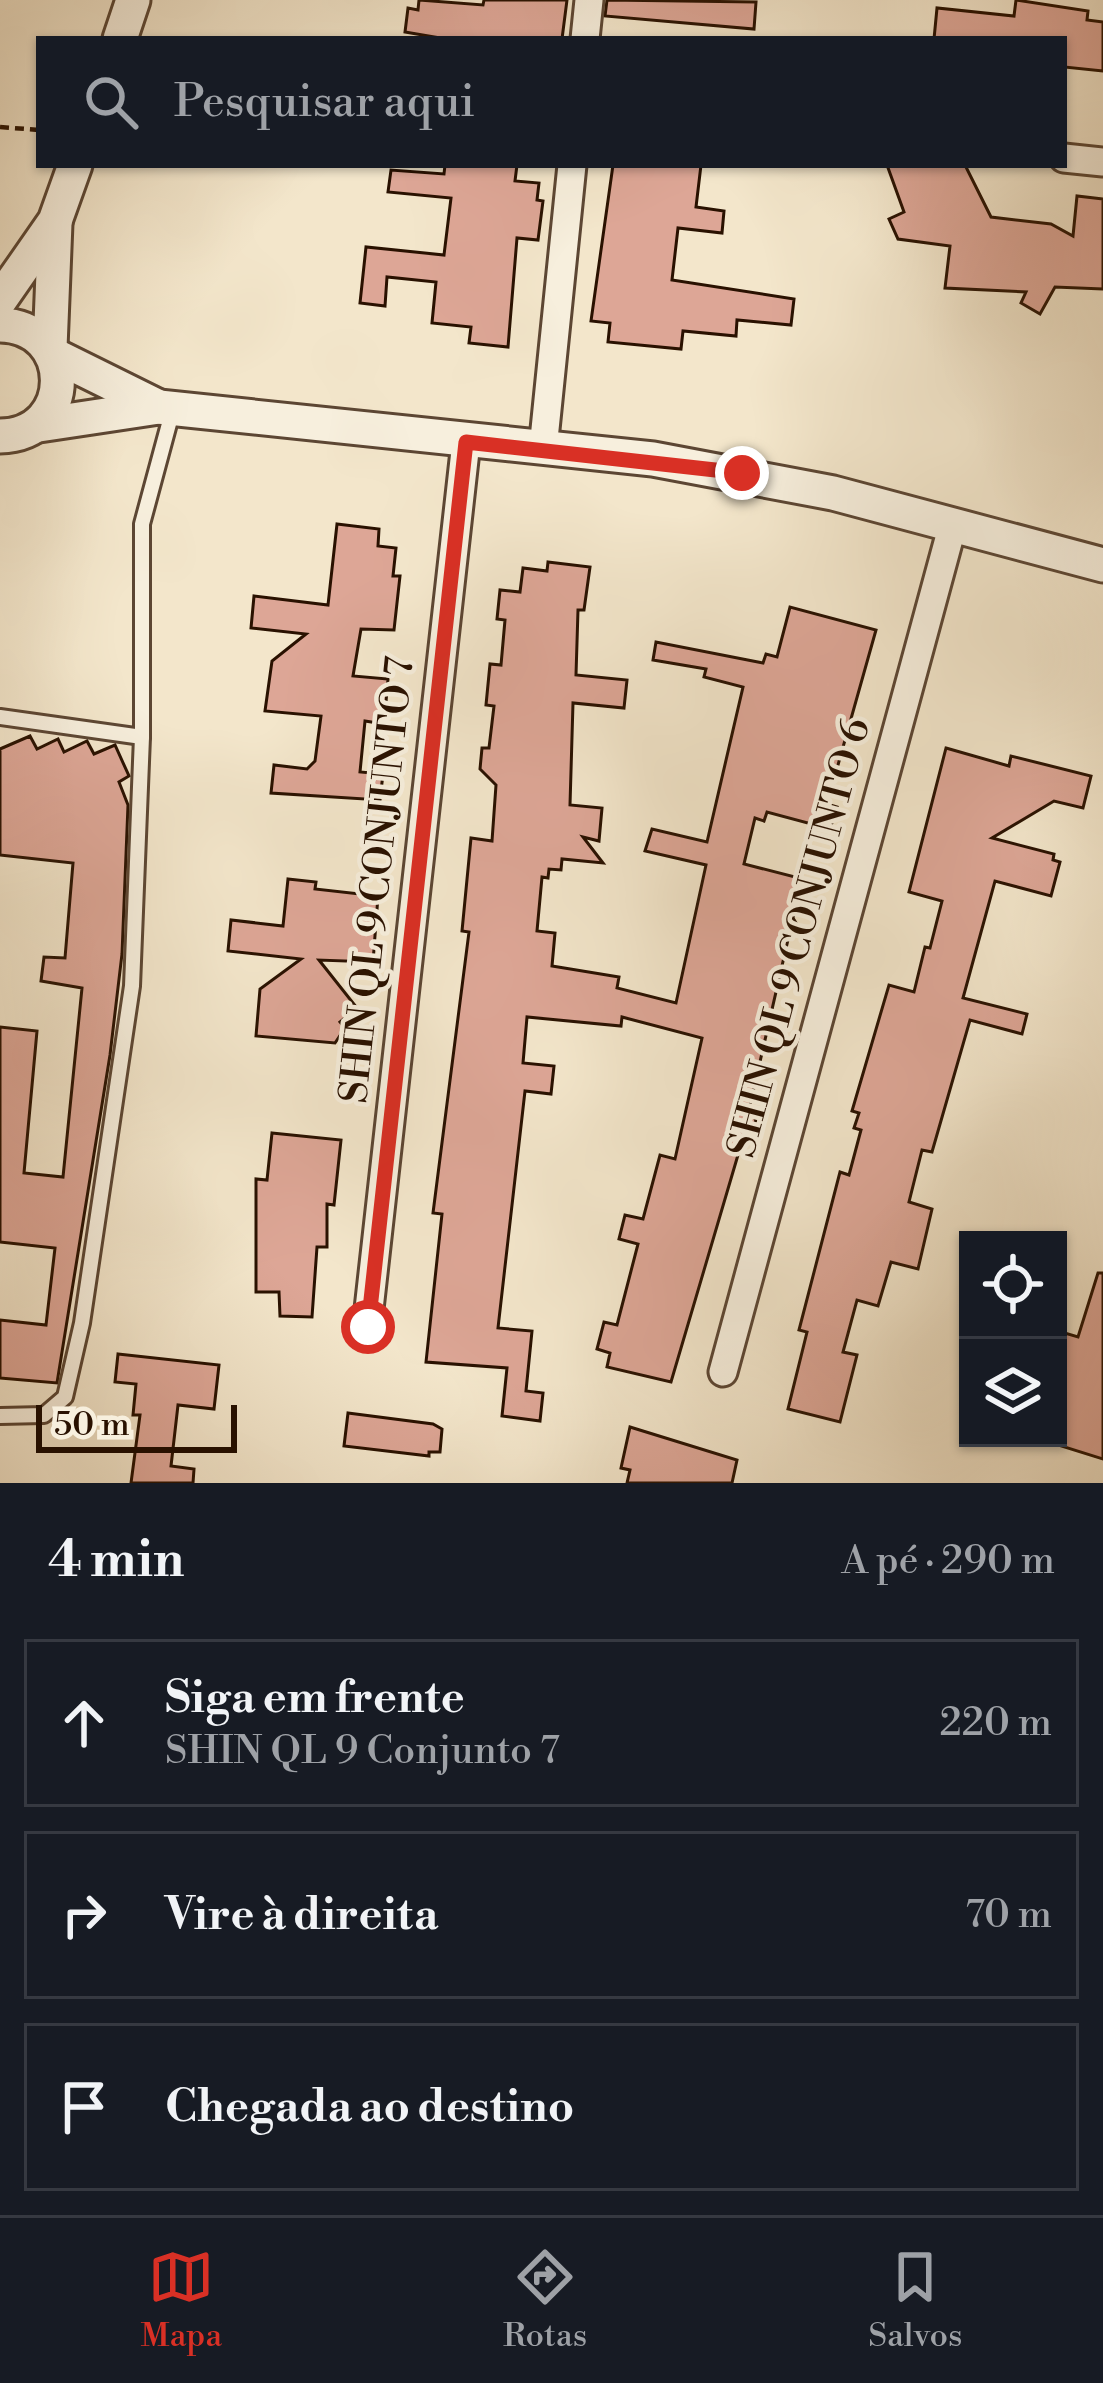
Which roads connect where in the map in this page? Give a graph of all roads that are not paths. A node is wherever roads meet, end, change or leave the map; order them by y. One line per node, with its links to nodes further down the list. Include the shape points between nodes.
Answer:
1 (134, 0): 3 (street)
2 (590, 0): 4 (street)
3 (121, 36)
4 (585, 36)
5 (1067, 158): 6 (street)
6 (1103, 162)
7 (74, 168): 9 (street)
8 (572, 168): 17 (street)
9 (56, 221): 10 (street); 12 (street)
10 (0, 300)
11 (0, 325): 12 (street, via 30,331)
12 (51, 352): 13 (street); 14 (street, via 56,400)
13 (166, 408): 14 (street); 16 (street); 21 (lane, via 142,524)
14 (39, 425): 15 (street)
15 (0, 436)
16 (466, 442): 17 (street); 22 (street, SHIN QL 9 CONJUNTO 7)
17 (543, 449): 18 (street, via 742,473)
18 (953, 524): 19 (street); 23 (street, SHIN QL 9 CONJUNTO 6)
19 (1103, 565)
20 (0, 717): 21 (lane)
21 (142, 737): 24 (lane, via 132,986 82,1323 56,1408)
22 (368, 1327)
23 (723, 1372)
24 (0, 1416)

